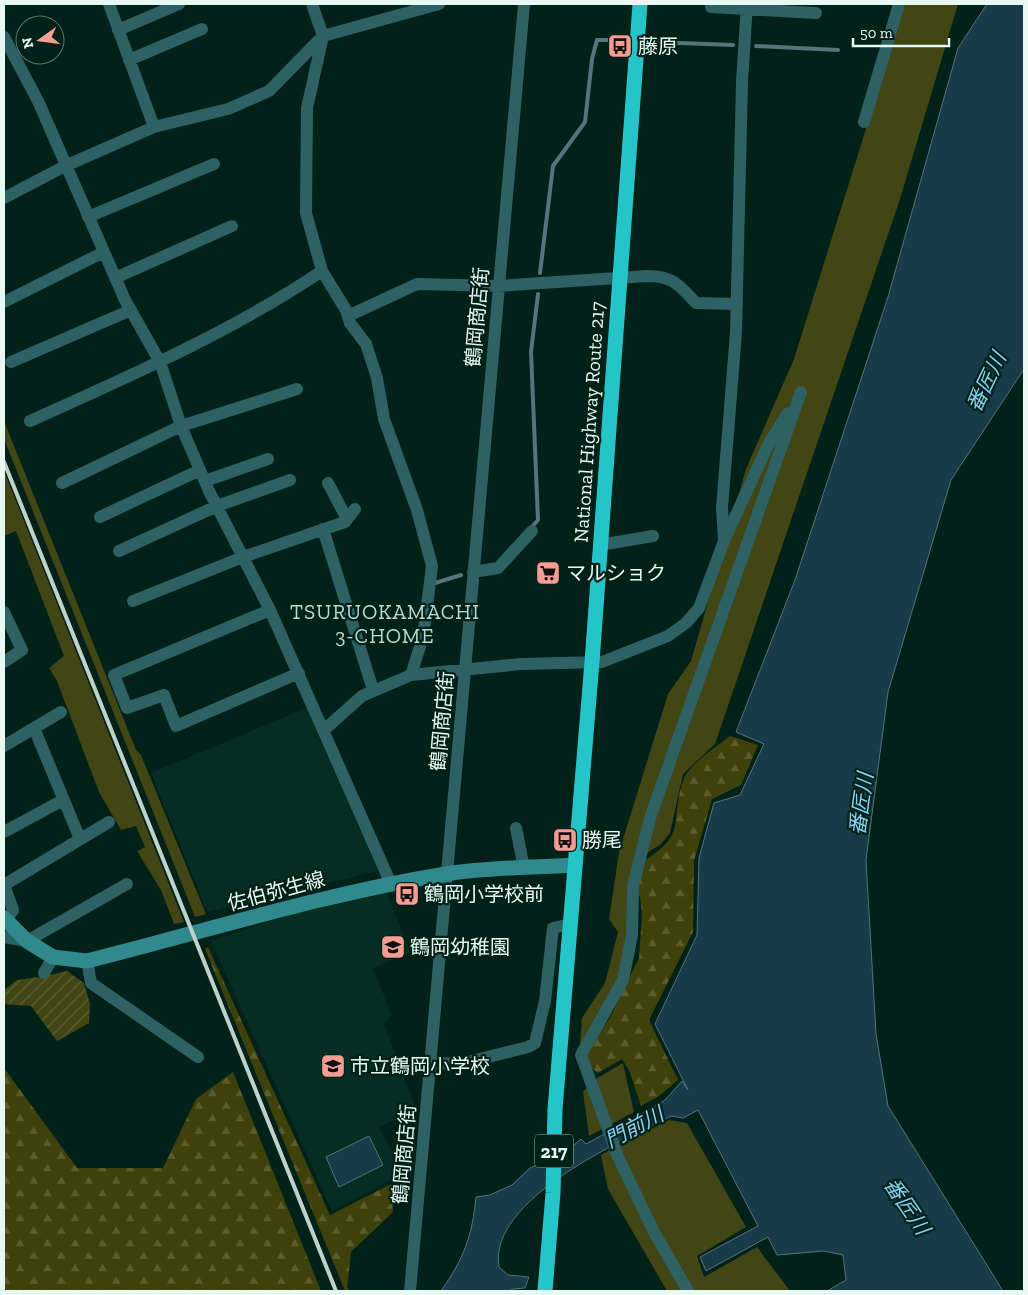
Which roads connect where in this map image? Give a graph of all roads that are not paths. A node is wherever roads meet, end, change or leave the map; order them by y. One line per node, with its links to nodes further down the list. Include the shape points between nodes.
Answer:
1 (109, 4): 12 (street)
2 (179, 4): 12 (street)
3 (312, 4): 13 (street)
4 (439, 4): 13 (street)
5 (524, 4): 27 (street, 鶴岡商店街)
6 (640, 4): 26 (highway, National Highway Route 217 / 217)
7 (899, 4): 16 (street)
8 (710, 7): 9 (street)
9 (747, 7): 10 (street); 29 (street)
10 (816, 13)
11 (202, 29): 15 (street)
12 (118, 30): 15 (street)
13 (323, 36): 17 (street, via 269,91 228,109); 24 (street, via 307,108 306,203)
14 (4, 37): 19 (street, via 38,101)
15 (129, 60): 17 (street)
16 (864, 122)
17 (154, 127): 19 (street)
18 (214, 164): 21 (street)
19 (66, 166): 20 (street); 21 (street)
20 (4, 198)
21 (88, 217): 23 (street)
22 (232, 226): 25 (street)
23 (104, 252): 25 (street); 28 (street)
24 (322, 271): 31 (street); 33 (street, via 276,302)
25 (115, 278): 30 (street)
26 (620, 278): 27 (street); 29 (street, via 660,276 674,280 696,303); 50 (highway, National Highway Route 217 / 217)
27 (498, 286): 31 (street, via 417,284); 53 (street, 鶴岡商店街)
28 (4, 302)
29 (737, 304): 49 (street, via 722,508)
30 (130, 310): 32 (street); 33 (street)
31 (348, 316): 61 (street, via 350,324 366,344 377,378 384,419 417,510 432,566 424,637)
32 (11, 362)
33 (160, 362): 35 (street); 36 (street)
34 (297, 389): 36 (street)
35 (30, 421)
36 (180, 426): 38 (street); 40 (street)
37 (268, 458): 38 (street)
38 (202, 476): 42 (street); 44 (street)
39 (290, 480): 42 (street)
40 (62, 483)
41 (328, 483): 45 (street)
42 (216, 506): 51 (street); 52 (street)
43 (356, 509): 45 (street)
44 (100, 517)
45 (347, 519): 46 (street)
46 (323, 529): 52 (street); 62 (street)
47 (532, 531): 53 (street, via 498,568)
48 (653, 536): 50 (street)
49 (724, 541): 58 (street, via 699,608 686,623 668,636 602,662); 86 (street, via 768,445 801,392 651,815 633,886 632,935 622,980 580,1056 618,1157 654,1232)
50 (600, 545): 58 (highway, National Highway Route 217 / 217)
51 (120, 552)
52 (243, 557): 54 (street); 55 (street)
53 (473, 572): 59 (street, 鶴岡商店街)
54 (133, 601)
55 (270, 610): 60 (street); 60 (street, via 114,675 127,708 164,695 176,726)
56 (4, 612): 57 (street, via 22,650)
57 (4, 662)
58 (592, 662): 59 (street); 72 (highway, National Highway Route 217 / 217)
59 (465, 669): 61 (street); 74 (street, 鶴岡商店街)
60 (299, 674): 65 (street)
61 (412, 675): 62 (street)
62 (373, 690): 65 (street)
63 (62, 712): 64 (street)
64 (34, 728): 66 (street); 67 (street)
65 (324, 730): 76 (street)
66 (4, 746)
67 (63, 800): 70 (street); 71 (street)
68 (108, 822): 71 (street)
69 (516, 828): 73 (street)
70 (4, 832)
71 (80, 839): 77 (street, via 4,885 13,910)
72 (575, 865): 73 (main road, 佐伯弥生線); 78 (highway, National Highway Route 217 / 217)
73 (524, 868): 74 (main road, 佐伯弥生線)
74 (448, 873): 76 (main road, 佐伯弥生線); 85 (street, 鶴岡商店街)
75 (127, 884): 80 (street)
76 (391, 884): 82 (main road, 佐伯弥生線, via 297,904)
77 (5, 920): 80 (main road, 佐伯弥生線)
78 (571, 924): 85 (street, via 553,928 545,1000 534,1042 528,1047 460,1064); 88 (highway, National Highway Route 217 / 217, via 555,1109 553,1193)
79 (4, 937): 80 (street)
80 (27, 941): 81 (main road, 佐伯弥生線)
81 (53, 957): 82 (main road, 佐伯弥生線); 83 (street)
82 (87, 961): 84 (street, via 91,983)
83 (44, 973)
84 (198, 1057)
85 (432, 1062): 87 (street, 鶴岡商店街)
86 (686, 1286): 89 (street, via 688,1282)
87 (410, 1291)
88 (545, 1291)
89 (694, 1291)

